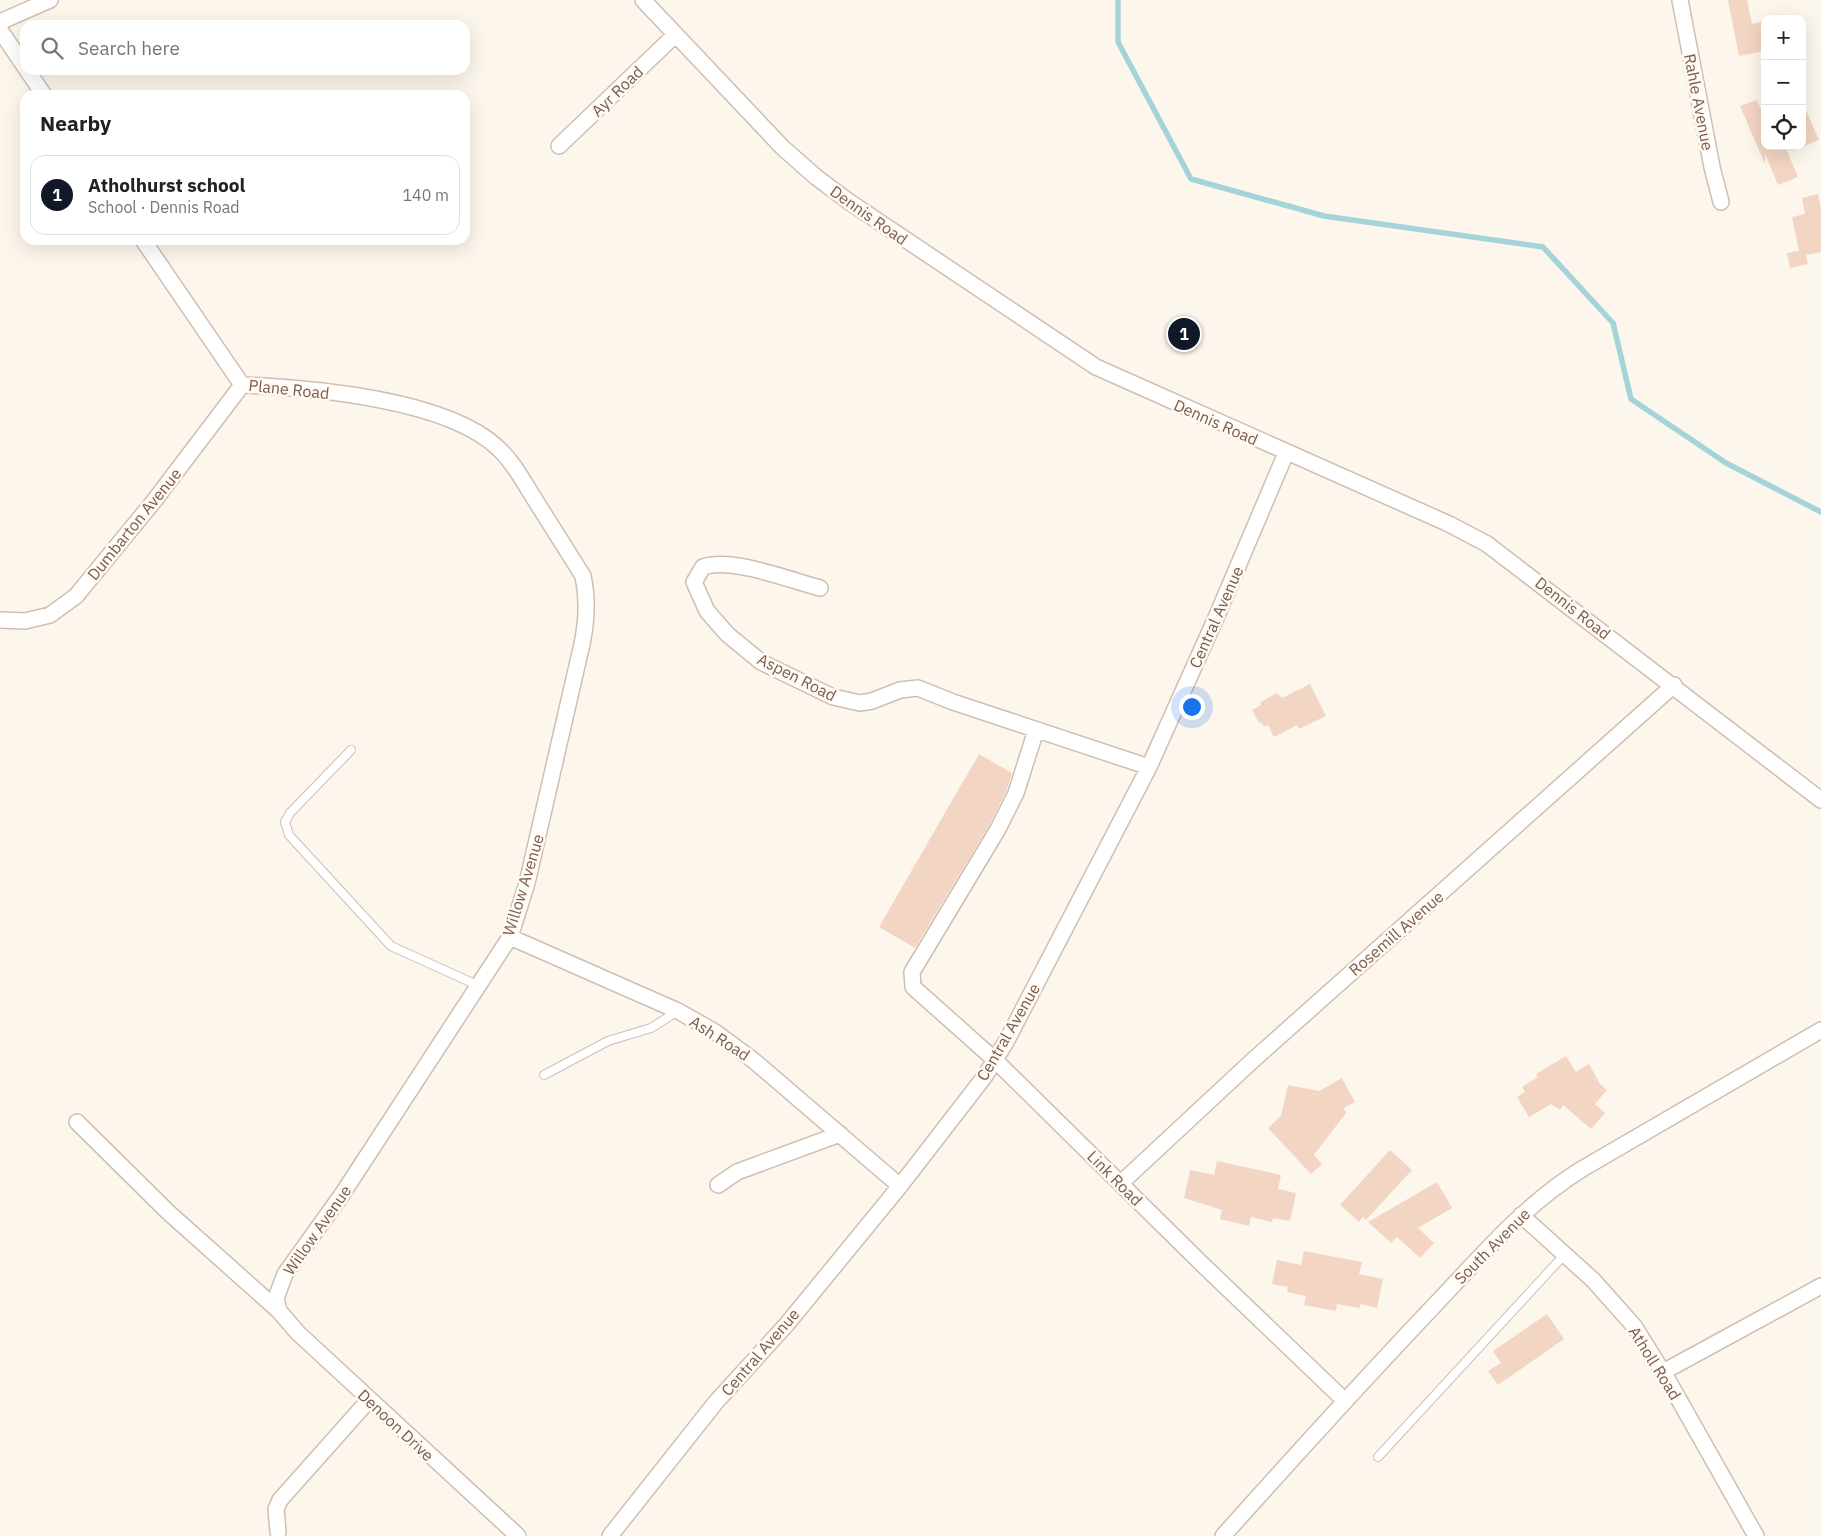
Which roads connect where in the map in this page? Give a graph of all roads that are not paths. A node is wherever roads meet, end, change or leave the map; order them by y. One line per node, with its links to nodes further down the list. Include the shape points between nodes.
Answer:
1 (50, 0): 4 (street)
2 (642, 0): 6 (street, Dennis Road)
3 (1680, 0): 11 (street, Rahle Avenue)
4 (0, 22)
5 (0, 30): 7 (street)
6 (676, 35): 10 (street, Ayr Road); 15 (street, Dennis Road, via 783,148 848,201 1096,367)
7 (20, 59)
8 (31, 75): 9 (street)
9 (41, 90)
10 (559, 146)
11 (1721, 202)
12 (146, 245): 13 (street, Plane Road)
13 (242, 385): 14 (street, Plane Road, via 284,387 420,408 467,425); 17 (street, Dumbarton Avenue, via 154,501 76,596 50,615 25,621)
14 (500, 449): 23 (street, Willow Avenue, via 583,576 587,611 542,820)
15 (1286, 453): 18 (street, Dennis Road, via 1488,544); 21 (street, Central Avenue)
16 (820, 588): 19 (street, Aspen Road, via 734,565 703,567 694,582 707,610 727,634 761,662 834,697 849,702 866,702 900,690 918,688)
17 (0, 620)
18 (1674, 685): 22 (street, Dennis Road); 31 (street, Rosemill Avenue)
19 (1036, 730): 21 (street, Aspen Road); 27 (street, Link Road, via 1016,793 912,972 913,987)
20 (351, 750): 24 (lane, via 290,813 285,822 289,835 391,946)
21 (1149, 767): 27 (street, Central Avenue)
22 (1821, 800)
23 (510, 937): 24 (street, Willow Avenue); 25 (street, Ash Road)
24 (477, 985): 37 (street, Willow Avenue, via 344,1193 285,1274 276,1298)
25 (678, 1012): 28 (lane, via 651,1028 608,1041); 30 (street, Ash Road, via 715,1032 753,1060)
26 (1821, 1030): 34 (street, South Avenue, via 1563,1180)
27 (995, 1060): 31 (street, Link Road); 33 (street, Central Avenue)
28 (544, 1075)
29 (76, 1122): 37 (street, Denoon Drive, via 168,1212)
30 (840, 1134): 32 (street, via 737,1172); 33 (street, Ash Road)
31 (1121, 1183): 40 (street, Link Road)
32 (718, 1185)
33 (900, 1186): 44 (street, Central Avenue, via 787,1324 716,1402)
34 (1521, 1215): 35 (street, Atholl Road); 40 (street, South Avenue)
35 (1564, 1254): 38 (street, Atholl Road, via 1616,1304 1634,1326); 41 (lane)
36 (1821, 1286): 38 (street)
37 (278, 1311): 39 (street, Denoon Drive)
38 (1662, 1372): 46 (street, Atholl Road)
39 (369, 1400): 42 (street, via 280,1500 276,1509); 43 (street, Denoon Drive)
40 (1344, 1400): 45 (street, South Avenue)
41 (1378, 1457)
42 (278, 1532)
43 (518, 1536)
44 (610, 1536)
45 (1223, 1536)
46 (1756, 1536)

